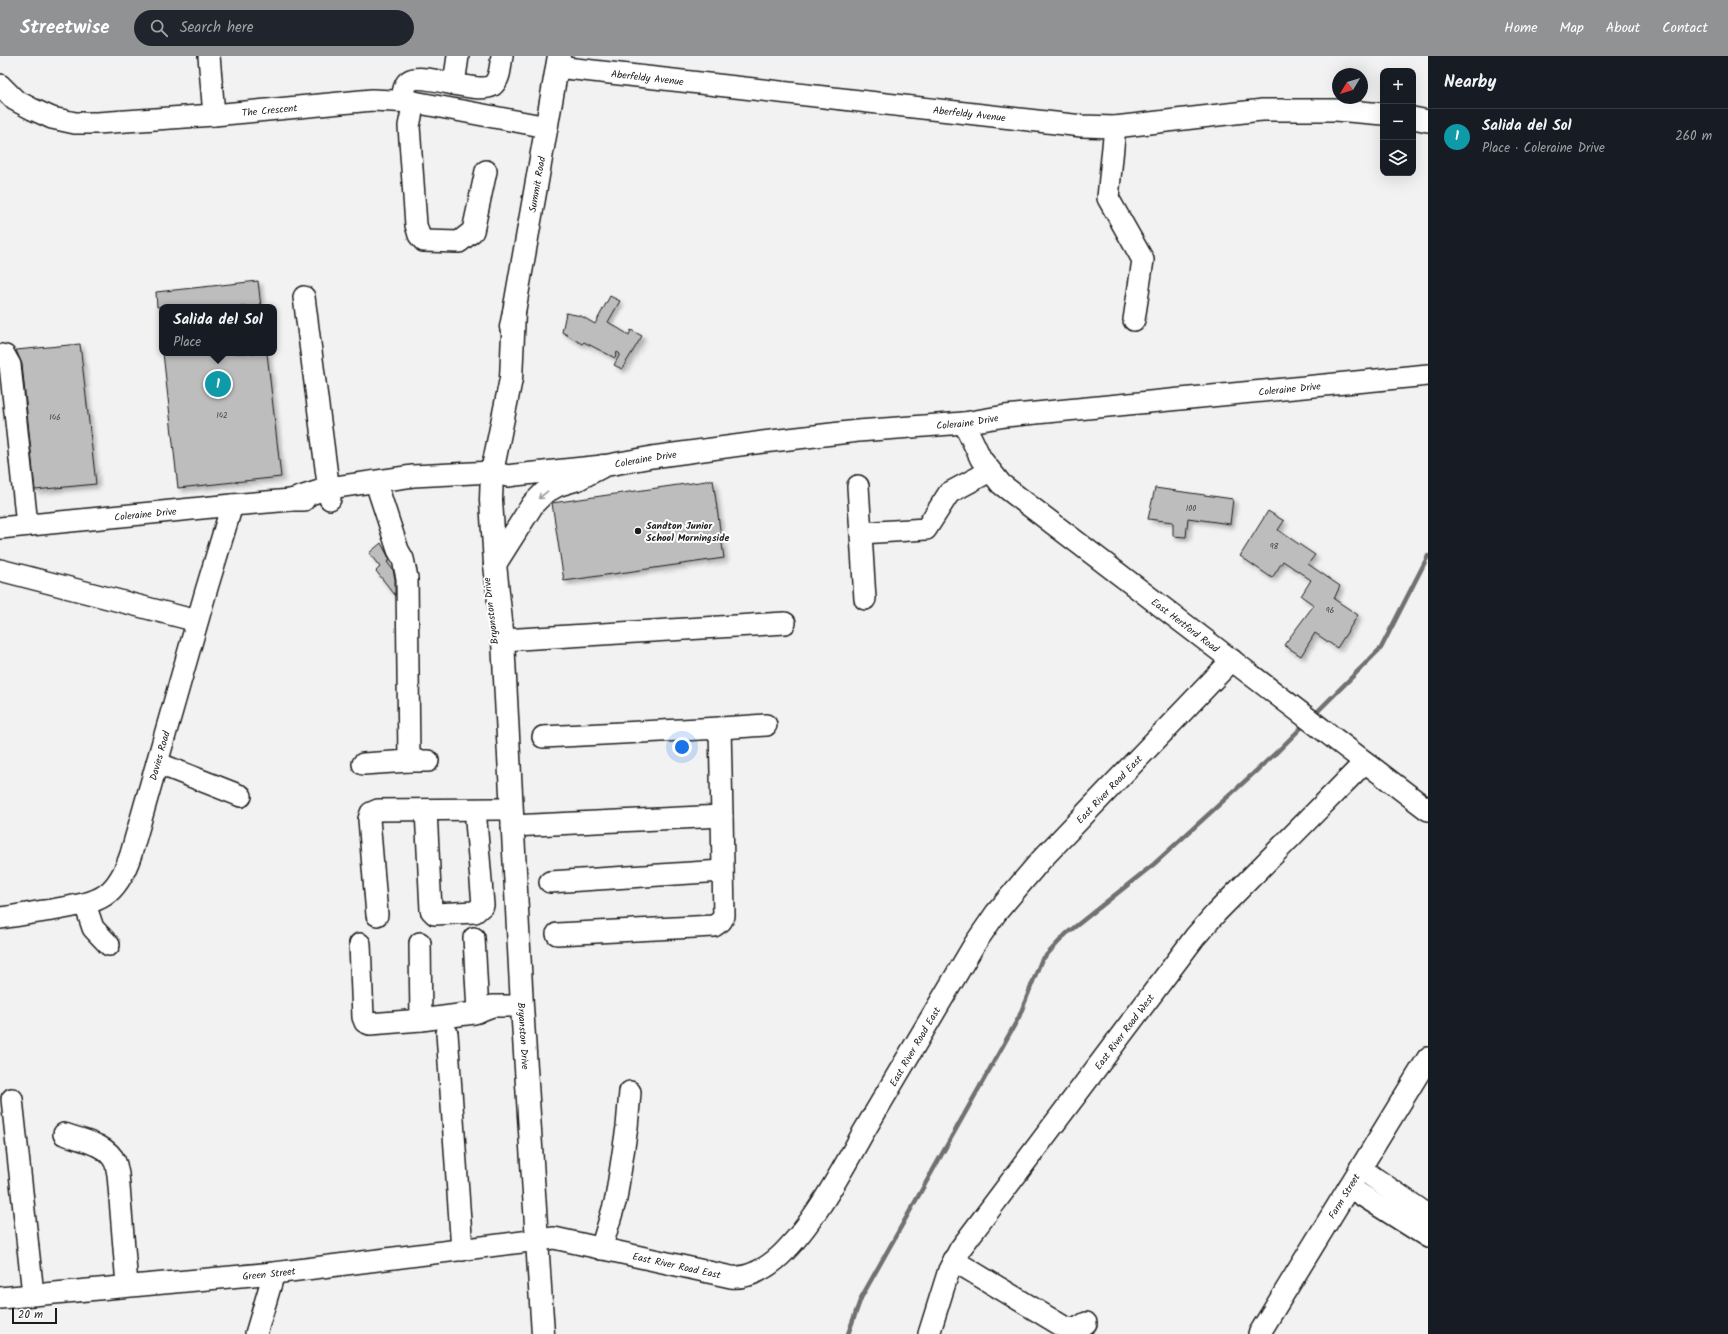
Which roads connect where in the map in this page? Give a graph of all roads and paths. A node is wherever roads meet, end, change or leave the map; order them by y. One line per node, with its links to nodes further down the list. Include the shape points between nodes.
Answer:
1 (209, 56): 9 (street)
2 (458, 56): 6 (street)
3 (502, 56): 6 (street, via 498,78 493,85 485,89)
4 (558, 62): 12 (main road, Summit Road); 13 (street, Aberfeldy Avenue, via 991,116)
5 (0, 84): 9 (street, The Crescent, via 15,100 32,109 52,118 75,123)
6 (454, 84): 7 (street, via 413,79 405,86)
7 (408, 102): 9 (street, The Crescent, via 372,100); 12 (street, The Crescent); 14 (street, via 416,225 424,241 460,242 473,231)
8 (1380, 114): 13 (street, Aberfeldy Avenue, via 1336,110 1262,110)
9 (214, 115)
10 (1416, 119): 11 (street)
11 (1428, 121)
12 (547, 127): 22 (main road, Summit Road, via 514,312 497,378)
13 (1115, 127): 16 (street, via 1108,198 1143,260)
14 (486, 171)
15 (304, 297): 25 (street)
16 (1134, 320)
17 (1, 355): 27 (street, via 5,356 10,365)
18 (1428, 375): 19 (street, Coleraine Drive, via 1005,416)
19 (964, 423): 20 (street, Coleraine Drive, via 858,431 763,442); 21 (street, East Hertford Road, via 981,459)
20 (603, 466): 22 (street, Coleraine Drive); 30 (main road, one-way to 30, via 578,479 558,485 540,497 522,520)
21 (990, 471): 29 (street, via 949,492 926,529); 36 (street, East Hertford Road, via 1017,497)
22 (490, 478): 24 (street, Coleraine Drive, via 414,476); 30 (main road, Bryanston Drive); 39 (main road, Bryanston Drive, via 486,574)
23 (858, 486): 29 (street)
24 (368, 490): 25 (street, Coleraine Drive); 43 (street, via 403,559 407,578 419,761)
25 (330, 493): 26 (street, Coleraine Drive, via 291,500)
26 (232, 504): 27 (street, Coleraine Drive); 33 (street, Davies Road)
27 (27, 525): 28 (street, Coleraine Drive)
28 (0, 528)
29 (861, 533): 32 (street)
30 (495, 564): 35 (main road, Bryanston Drive)
31 (0, 570): 33 (street)
32 (865, 599)
33 (197, 621): 42 (street, Davies Road)
34 (785, 623): 35 (street)
35 (502, 640): 39 (main road, Bryanston Drive)
36 (1232, 660): 41 (street, East Hertford Road); 73 (street, East River Road East, via 1041,860 996,913 974,945 838,1176 804,1229 780,1256 754,1272 737,1278)
37 (766, 725): 38 (street)
38 (720, 728): 40 (street); 47 (street)
39 (507, 737): 48 (main road, Bryanston Drive)
40 (543, 737)
41 (1365, 762): 46 (street, East Hertford Road); 75 (street, East River Road West, via 1195,937)
42 (157, 763): 44 (street); 52 (street, Davies Road, via 126,868 114,887 91,903)
43 (363, 764)
44 (240, 796)
45 (426, 810): 48 (street); 49 (street, via 432,910 435,914 475,912 483,906); 53 (street, via 378,810 371,813 369,818)
46 (1428, 810)
47 (722, 816): 48 (street); 50 (street)
48 (512, 817): 60 (main road, Bryanston Drive)
49 (476, 820)
50 (722, 871): 51 (street); 55 (street, via 724,916 714,926)
51 (550, 882)
52 (85, 904): 54 (street, Davies Road); 59 (street, via 93,928)
53 (377, 915)
54 (0, 918)
55 (557, 934)
56 (474, 938): 61 (street)
57 (420, 943): 62 (street)
58 (360, 944): 62 (street, via 365,1022 375,1024)
59 (109, 945)
60 (522, 1006): 61 (street, via 492,1006); 72 (main road, Bryanston Drive)
61 (478, 1012): 62 (street)
62 (421, 1020)
63 (447, 1033): 74 (street)
64 (1428, 1058): 68 (street, Farm Street)
65 (630, 1092): 73 (street, via 616,1199)
66 (12, 1099): 78 (street)
67 (64, 1134): 77 (street, via 100,1147 109,1153 115,1162)
68 (1360, 1168): 69 (street, Farm Street); 70 (street)
69 (1349, 1187): 71 (street); 84 (street, Farm Street)
70 (1428, 1215)
71 (1428, 1237)
72 (538, 1239): 73 (street, East River Road East, via 554,1238); 74 (street, Green Street); 82 (main road, Bryanston Drive)
73 (601, 1249)
74 (462, 1250): 76 (street, Green Street)
75 (953, 1260): 80 (street, via 1064,1327 1076,1329); 83 (street, East River Road West)
76 (274, 1273): 77 (street, Green Street); 81 (street)
77 (127, 1285): 78 (street, Green Street)
78 (33, 1294): 79 (street, Green Street)
79 (0, 1298)
80 (1086, 1323)
81 (256, 1334)
82 (543, 1334)
83 (929, 1334)
84 (1259, 1334)

